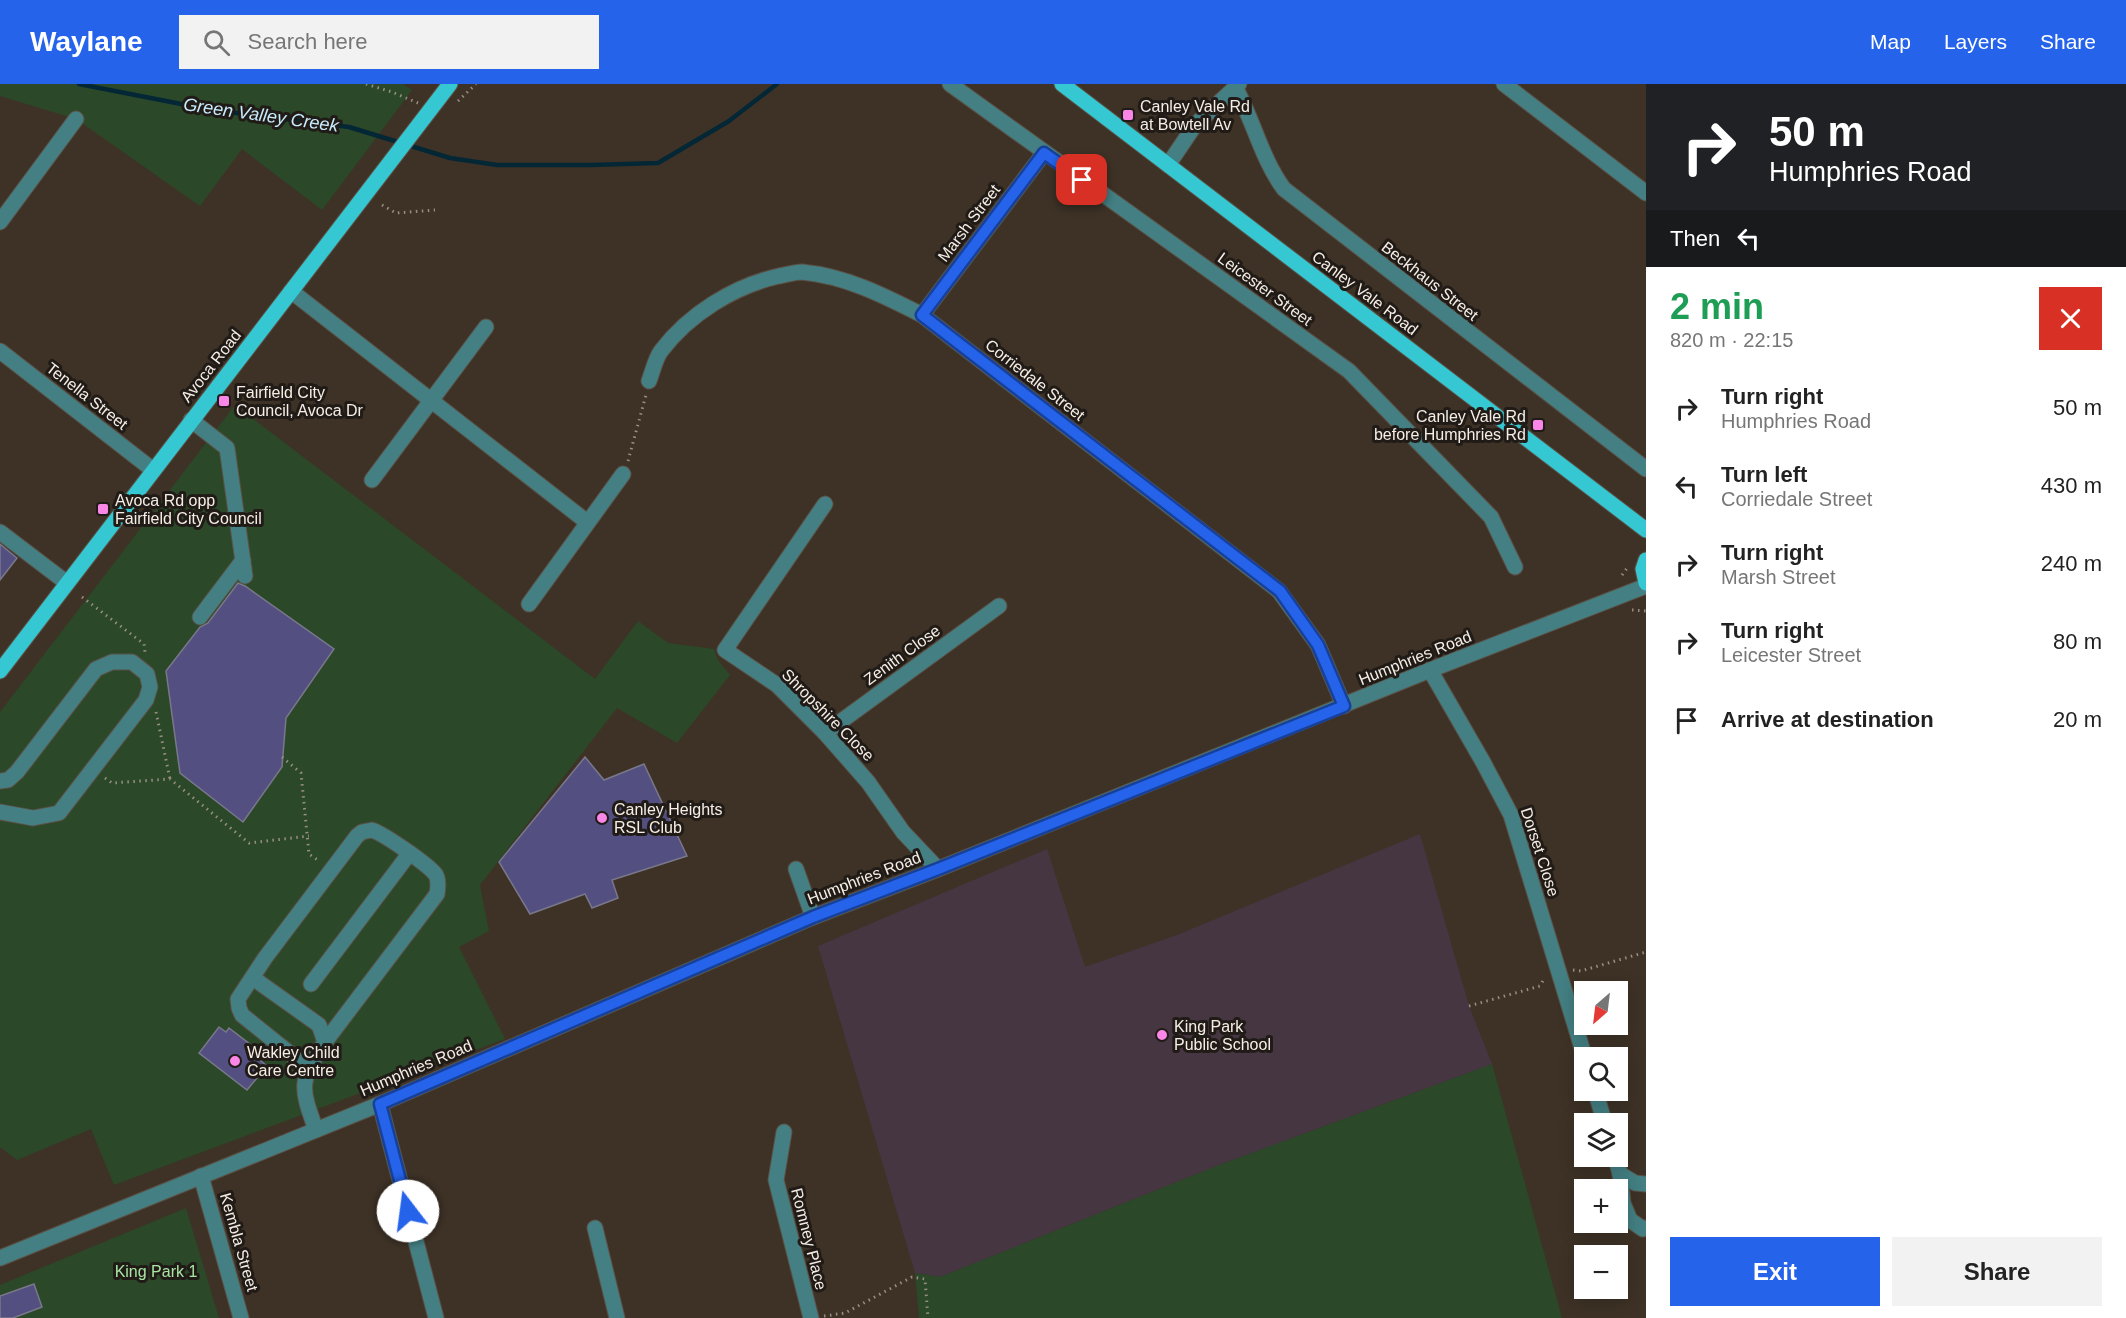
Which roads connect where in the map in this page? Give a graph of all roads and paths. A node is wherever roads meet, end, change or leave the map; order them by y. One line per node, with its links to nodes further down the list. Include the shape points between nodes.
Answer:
1 (366, 84): 7 (path)
2 (450, 84): 15 (main road, Avoca Road)
3 (950, 84): 9 (street, Leicester Street)
4 (1062, 84): 10 (main road, Canley Vale Road)
5 (1504, 84): 11 (street)
6 (1237, 85): 10 (street, via 1196,125); 22 (street, Beckhaus Street, via 1270,167 1284,189)
7 (416, 102)
8 (76, 119): 14 (street)
9 (1044, 153): 16 (street, Marsh Street); 32 (street, Leicester Street, via 1349,370 1491,517)
10 (1168, 165): 28 (main road, Canley Vale Road)
11 (1646, 193)
12 (382, 205): 13 (path, via 396,213)
13 (435, 210)
14 (0, 222)
15 (291, 291): 20 (street); 21 (main road, Avoca Road)
16 (922, 315): 19 (street, Corriedale Street, via 848,281 799,272 760,281 703,311 683,327 659,354); 45 (street, Corriedale Street, via 1280,591 1318,645)
17 (486, 327): 20 (street)
18 (0, 351): 23 (street, Tenella Street)
19 (649, 381): 24 (path)
20 (430, 401): 25 (street); 27 (street)
21 (191, 420): 23 (main road, Avoca Road); 30 (street, via 227,447)
22 (1646, 469)
23 (153, 470): 34 (main road, Avoca Road)
24 (623, 474): 27 (street)
25 (372, 480)
26 (825, 504): 46 (street, Shropshire Close, via 725,650 777,685)
27 (587, 522): 37 (street)
28 (1646, 530)
29 (0, 532): 34 (street)
30 (243, 560): 33 (street); 41 (street)
31 (1646, 560): 35 (main road)
32 (1515, 567)
33 (245, 576)
34 (67, 583): 43 (main road, Avoca Road)
35 (1646, 585): 42 (street, Humphries Road)
36 (82, 597): 44 (path, via 144,644)
37 (529, 604)
38 (999, 606): 46 (street, Zenith Close)
39 (1632, 610): 40 (path)
40 (1646, 611)
41 (200, 617)
42 (1430, 670): 45 (street, Humphries Road); 65 (street, Dorset Close, via 1510,815)
43 (0, 671)
44 (149, 681): 48 (street, via 146,700); 49 (path); 50 (street, via 132,662 112,662 96,669 17,772)
45 (1344, 706): 54 (street, Humphries Road)
46 (825, 733): 54 (street, Shropshire Close, via 868,782 903,832)
47 (282, 757): 52 (path, via 301,773)
48 (94, 769): 49 (path, via 112,783); 51 (street, via 59,813 33,818)
49 (170, 779): 52 (path, via 249,843)
50 (0, 782)
51 (0, 812)
52 (309, 836): 55 (path, via 309,854)
53 (409, 854): 55 (street, via 378,832 367,830 357,836); 62 (street); 64 (street, via 433,872 437,894)
54 (938, 869): 57 (street, Humphries Road)
55 (331, 870): 60 (street)
56 (796, 870): 57 (street)
57 (813, 917): 67 (street, Humphries Road)
58 (1646, 952): 59 (path, via 1581,971)
59 (1576, 969)
60 (253, 978): 64 (street, via 319,1024); 66 (street, via 238,999 243,1015)
61 (1544, 979): 63 (path, via 1540,986)
62 (310, 984)
63 (1469, 1006)
64 (325, 1042): 66 (street)
65 (1582, 1047)
66 (308, 1068): 68 (street, via 303,1085)
67 (380, 1104): 68 (street, Humphries Road); 79 (street)
68 (316, 1130): 72 (street, Humphries Road)
69 (784, 1132): 77 (street, Romney Place, via 776,1180)
70 (1618, 1167): 71 (street)
71 (1620, 1174): 73 (street, via 1635,1183); 75 (street, via 1623,1203 1630,1220)
72 (201, 1176): 76 (street, Humphries Road); 78 (street, Kembla Street)
73 (1646, 1184)
74 (595, 1228): 80 (street)
75 (1646, 1228)
76 (0, 1258)
77 (817, 1317): 81 (path, via 845,1313 912,1277 925,1280)
78 (241, 1318)
79 (436, 1318)
80 (617, 1318)
81 (928, 1318)

